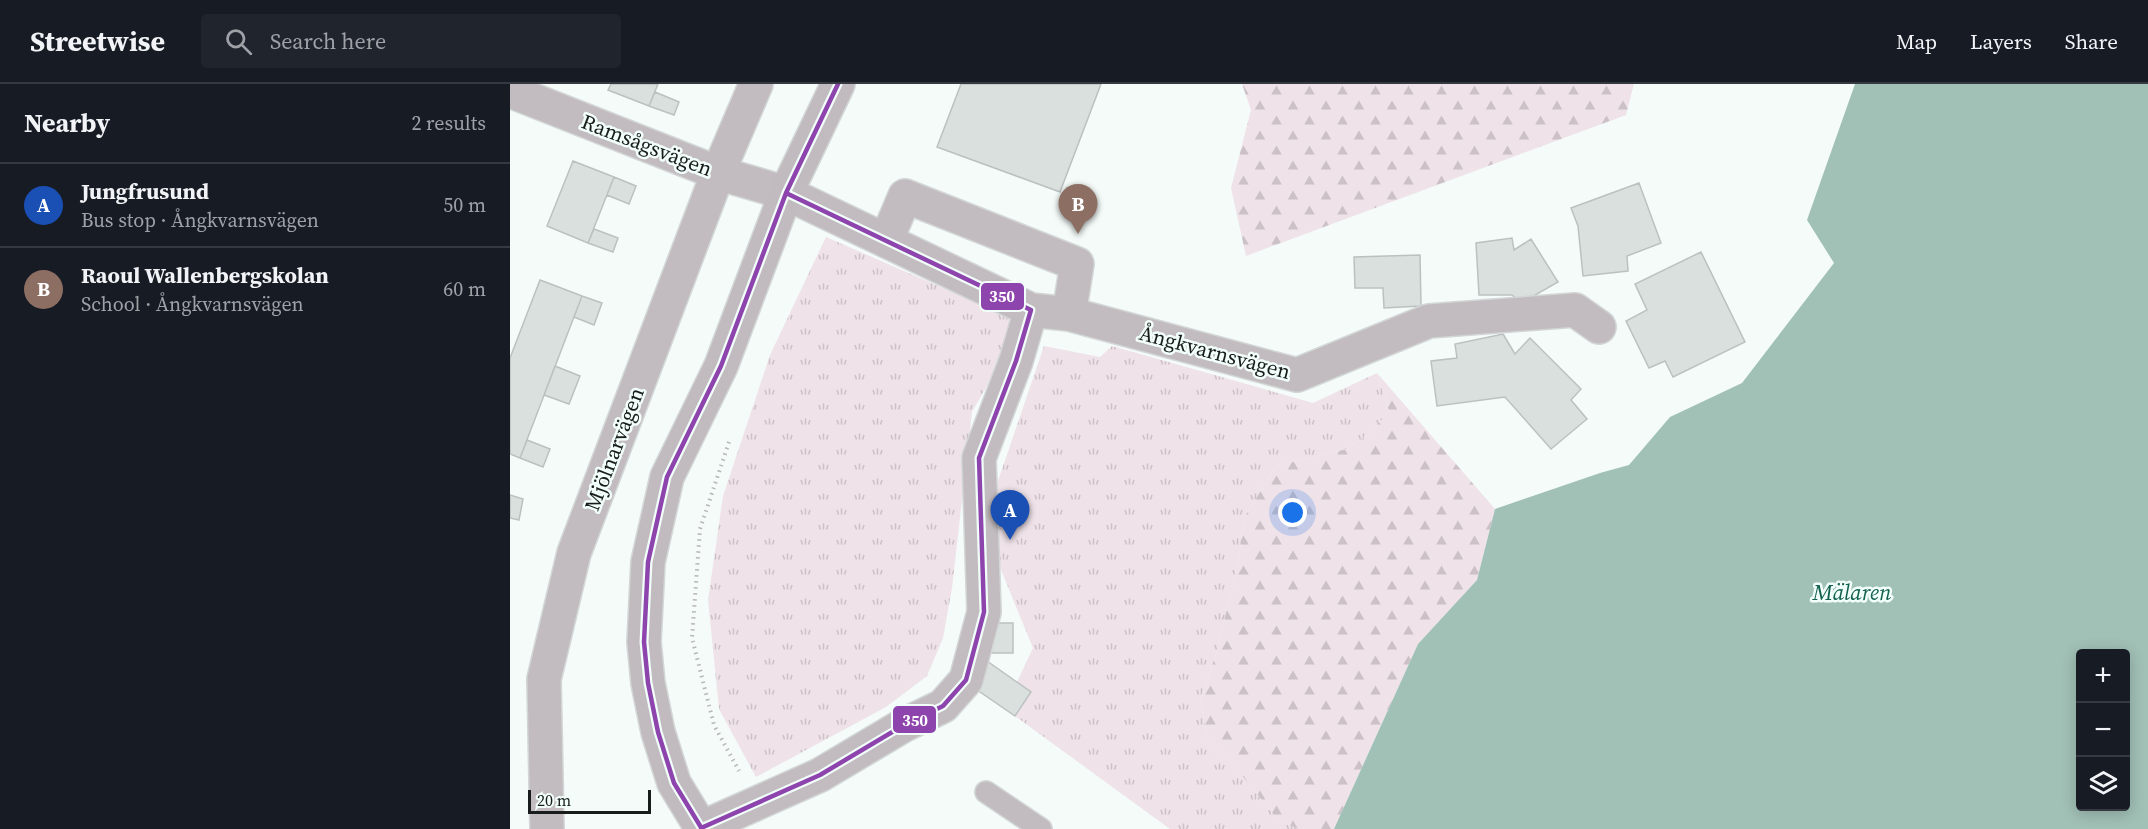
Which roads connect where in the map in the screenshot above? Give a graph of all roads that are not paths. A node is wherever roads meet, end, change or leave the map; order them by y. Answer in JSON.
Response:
{"nodes":[{"id":1,"x":756,"y":84,"type":"edge"},
{"id":2,"x":838,"y":84,"type":"edge"},
{"id":3,"x":510,"y":91,"type":"edge"},
{"id":4,"x":718,"y":173,"type":"junction"},
{"id":5,"x":786,"y":193,"type":"junction"},
{"id":6,"x":886,"y":242,"type":"junction"},
{"id":7,"x":1031,"y":310,"type":"junction"},
{"id":8,"x":1069,"y":314,"type":"junction"},
{"id":9,"x":1599,"y":327,"type":"dead end"},
{"id":10,"x":986,"y":792,"type":"dead end"},
{"id":11,"x":547,"y":829,"type":"edge"},
{"id":12,"x":701,"y":829,"type":"edge"},
{"id":13,"x":1041,"y":829,"type":"edge"}],
"edges":[{"from":1,"to":4,"type":"street","name":"Mjölnarvägen"},
{"from":2,"to":5,"type":"main road"},
{"from":3,"to":4,"type":"street","name":"Ramsågsvägen"},
{"from":4,"to":5,"type":"street","name":"Ramsågsvägen"},
{"from":4,"to":11,"type":"street","name":"Mjölnarvägen"},
{"from":5,"to":6,"type":"street","name":"Ångkvarnsvägen"},
{"from":5,"to":12,"type":"main road"},
{"from":6,"to":7,"type":"street","name":"Ångkvarnsvägen"},
{"from":6,"to":8,"type":"street"},
{"from":7,"to":8,"type":"street","name":"Ångkvarnsvägen"},
{"from":7,"to":12,"type":"street"},
{"from":8,"to":9,"type":"street","name":"Ångkvarnsvägen"},
{"from":10,"to":13,"type":"lane"}]}
